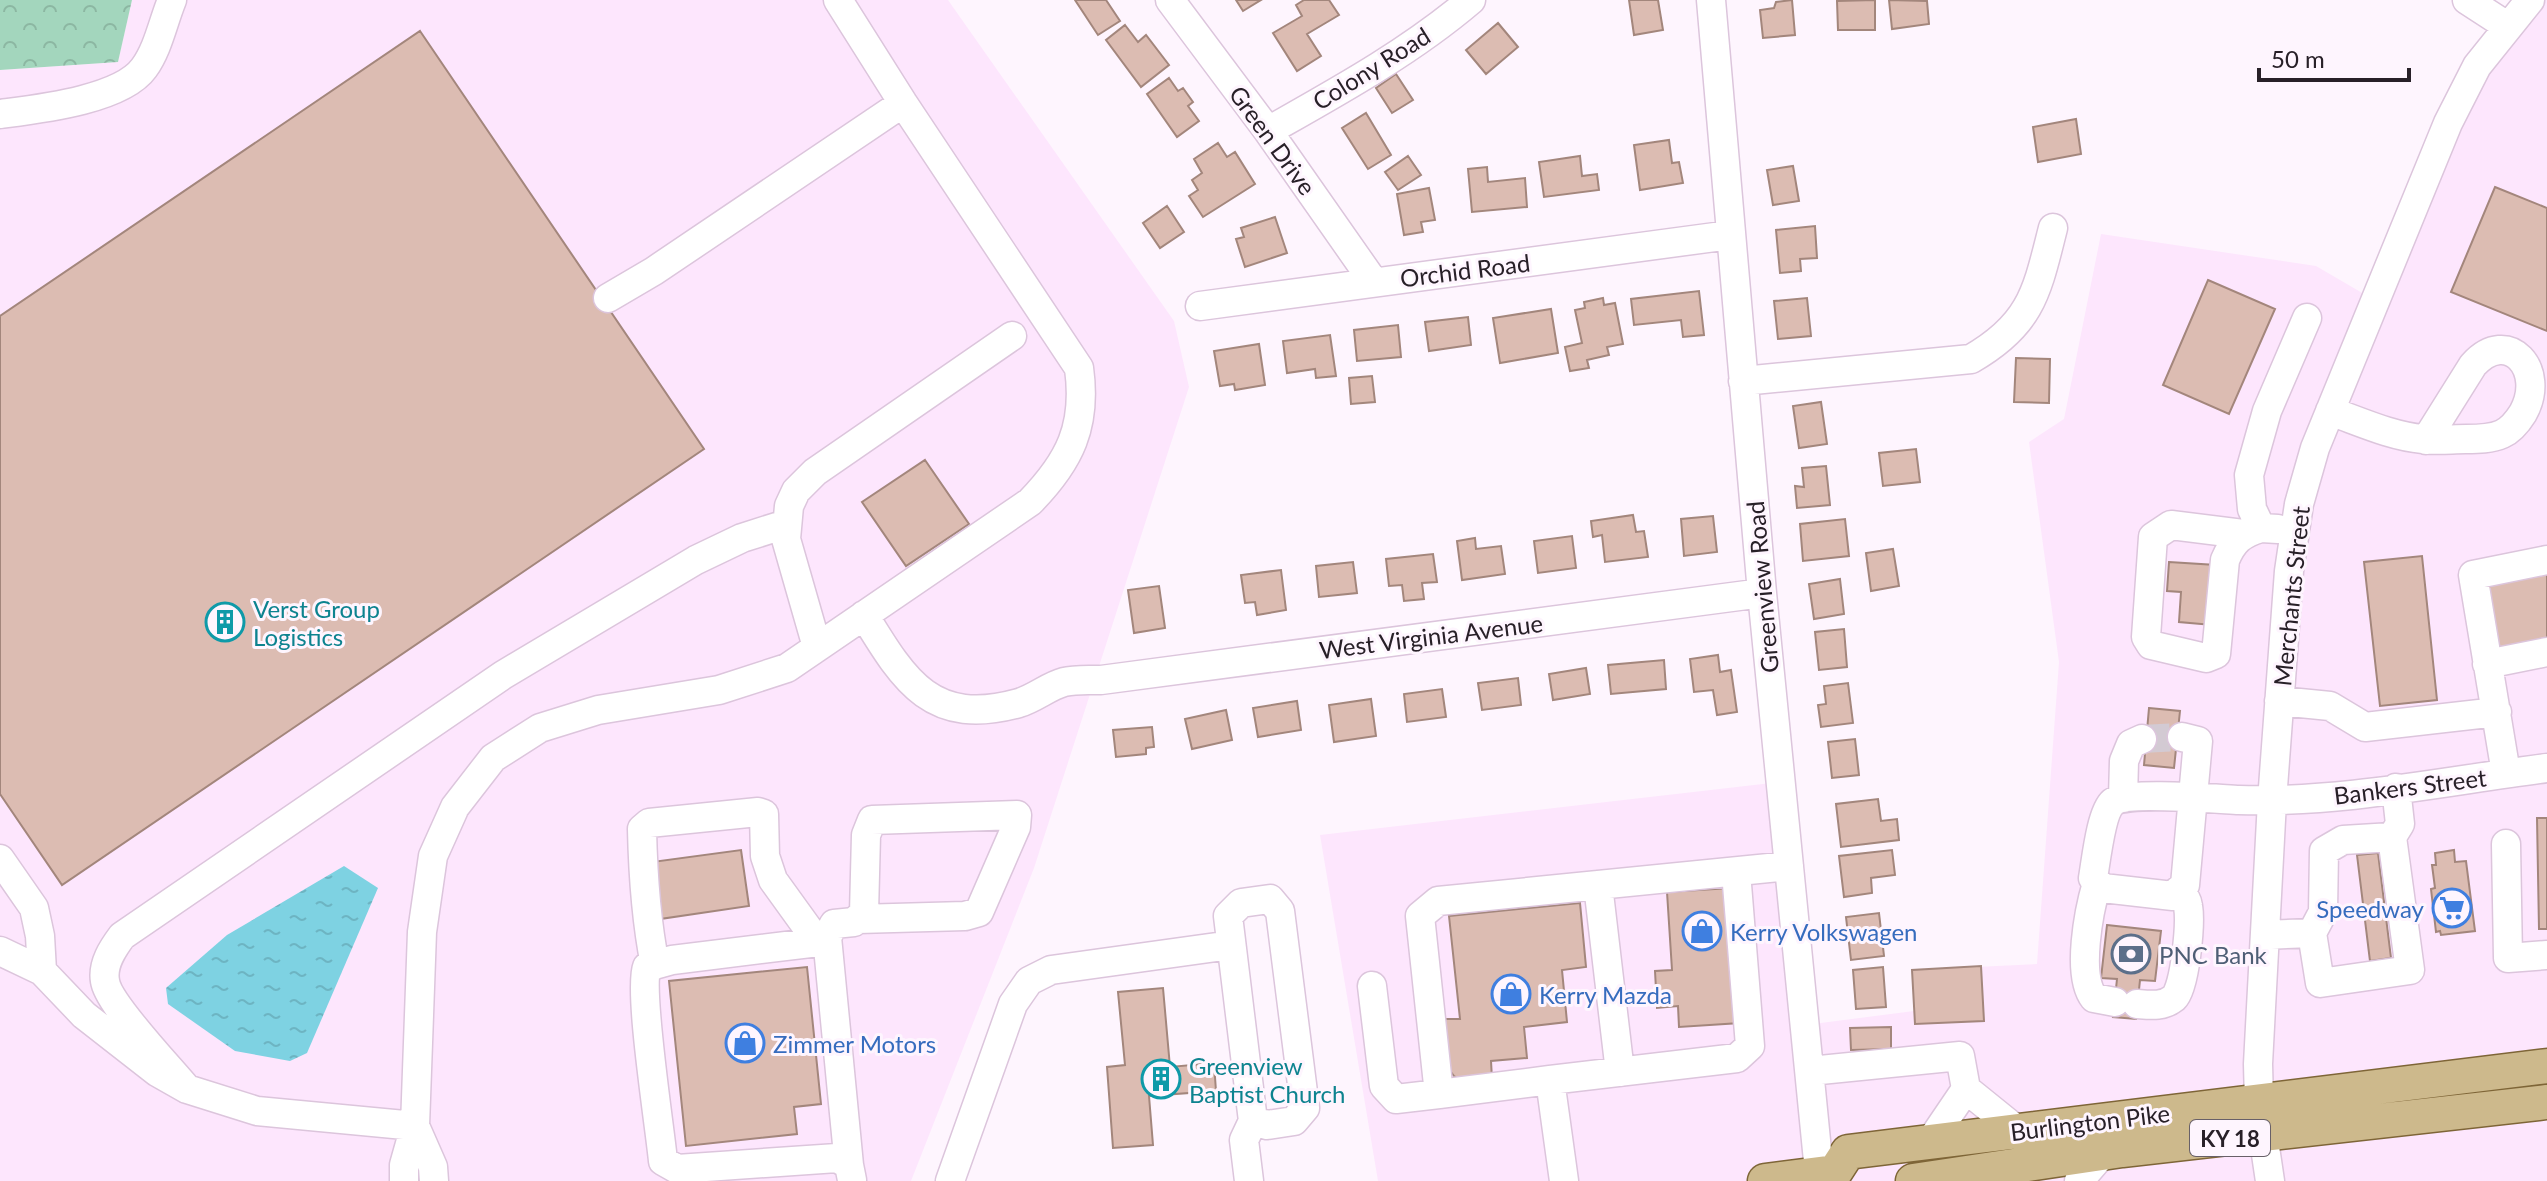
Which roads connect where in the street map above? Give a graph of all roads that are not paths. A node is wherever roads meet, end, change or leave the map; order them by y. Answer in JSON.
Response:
{"nodes":[{"id":1,"x":172,"y":0,"type":"edge"},
{"id":2,"x":838,"y":0,"type":"edge"},
{"id":3,"x":1170,"y":0,"type":"edge"},
{"id":4,"x":1471,"y":0,"type":"edge"},
{"id":5,"x":1711,"y":0,"type":"edge"},
{"id":6,"x":2467,"y":0,"type":"edge"},
{"id":7,"x":2530,"y":0,"type":"edge"},
{"id":8,"x":2507,"y":26,"type":"junction"},
{"id":9,"x":903,"y":103,"type":"junction"},
{"id":10,"x":0,"y":114,"type":"edge"},
{"id":11,"x":1268,"y":131,"type":"junction"},
{"id":12,"x":2053,"y":228,"type":"dead end"},
{"id":13,"x":1730,"y":235,"type":"junction"},
{"id":14,"x":1373,"y":281,"type":"junction"},
{"id":15,"x":608,"y":298,"type":"dead end"},
{"id":16,"x":1200,"y":306,"type":"dead end"},
{"id":17,"x":2307,"y":318,"type":"dead end"},
{"id":18,"x":1012,"y":336,"type":"dead end"},
{"id":19,"x":1743,"y":381,"type":"junction"},
{"id":20,"x":2330,"y":411,"type":"junction"},
{"id":21,"x":2426,"y":440,"type":"dead end"},
{"id":22,"x":786,"y":524,"type":"junction"},
{"id":23,"x":2295,"y":530,"type":"junction"},
{"id":24,"x":2252,"y":531,"type":"junction"},
{"id":25,"x":2547,"y":560,"type":"edge"},
{"id":26,"x":1762,"y":593,"type":"junction"},
{"id":27,"x":864,"y":615,"type":"junction"},
{"id":28,"x":817,"y":647,"type":"junction"},
{"id":29,"x":2547,"y":652,"type":"edge"},
{"id":30,"x":2487,"y":664,"type":"junction"},
{"id":31,"x":2279,"y":701,"type":"junction"},
{"id":32,"x":2497,"y":712,"type":"junction"},
{"id":33,"x":2182,"y":737,"type":"dead end"},
{"id":34,"x":2142,"y":739,"type":"dead end"},
{"id":35,"x":2547,"y":768,"type":"edge"},
{"id":36,"x":2506,"y":773,"type":"junction"},
{"id":37,"x":2396,"y":788,"type":"junction"},
{"id":38,"x":2123,"y":798,"type":"junction"},
{"id":39,"x":2193,"y":798,"type":"junction"},
{"id":40,"x":2272,"y":801,"type":"junction"},
{"id":41,"x":2392,"y":837,"type":"junction"},
{"id":42,"x":2506,"y":844,"type":"dead end"},
{"id":43,"x":0,"y":859,"type":"edge"},
{"id":44,"x":1789,"y":866,"type":"junction"},
{"id":45,"x":1736,"y":872,"type":"junction"},
{"id":46,"x":2097,"y":883,"type":"junction"},
{"id":47,"x":1598,"y":885,"type":"junction"},
{"id":48,"x":2179,"y":890,"type":"junction"},
{"id":49,"x":858,"y":919,"type":"junction"},
{"id":50,"x":2312,"y":933,"type":"junction"},
{"id":51,"x":2265,"y":935,"type":"junction"},
{"id":52,"x":822,"y":941,"type":"junction"},
{"id":53,"x":1231,"y":945,"type":"junction"},
{"id":54,"x":0,"y":951,"type":"edge"},
{"id":55,"x":2547,"y":955,"type":"edge"},
{"id":56,"x":655,"y":965,"type":"junction"},
{"id":57,"x":42,"y":971,"type":"junction"},
{"id":58,"x":1372,"y":986,"type":"dead end"},
{"id":59,"x":2547,"y":1066,"type":"edge"},
{"id":60,"x":1810,"y":1071,"type":"junction"},
{"id":61,"x":1620,"y":1072,"type":"junction"},
{"id":62,"x":1550,"y":1080,"type":"junction"},
{"id":63,"x":187,"y":1089,"type":"junction"},
{"id":64,"x":1966,"y":1089,"type":"junction"},
{"id":65,"x":1439,"y":1094,"type":"junction"},
{"id":66,"x":2547,"y":1102,"type":"edge"},
{"id":67,"x":2261,"y":1118,"type":"junction"},
{"id":68,"x":1253,"y":1121,"type":"junction"},
{"id":69,"x":415,"y":1126,"type":"junction"},
{"id":70,"x":2018,"y":1131,"type":"junction"},
{"id":71,"x":1930,"y":1142,"type":"junction"},
{"id":72,"x":2104,"y":1152,"type":"junction"},
{"id":73,"x":2051,"y":1171,"type":"edge"},
{"id":74,"x":851,"y":1173,"type":"edge"},
{"id":75,"x":1829,"y":1177,"type":"edge"},
{"id":76,"x":1947,"y":1178,"type":"edge"},
{"id":77,"x":404,"y":1181,"type":"edge"},
{"id":78,"x":434,"y":1181,"type":"edge"},
{"id":79,"x":950,"y":1181,"type":"edge"},
{"id":80,"x":1249,"y":1181,"type":"edge"},
{"id":81,"x":1564,"y":1181,"type":"edge"},
{"id":82,"x":1765,"y":1181,"type":"edge"},
{"id":83,"x":1913,"y":1181,"type":"edge"},
{"id":84,"x":2079,"y":1181,"type":"edge"},
{"id":85,"x":2270,"y":1181,"type":"edge"}],
"edges":[{"from":1,"to":10,"type":"street"},
{"from":2,"to":9,"type":"street"},
{"from":3,"to":11,"type":"street","name":"Green Drive"},
{"from":4,"to":11,"type":"street","name":"Colony Road"},
{"from":5,"to":13,"type":"street","name":"Greenview Road"},
{"from":6,"to":8,"type":"street"},
{"from":7,"to":8,"type":"street","name":"Merchants Street"},
{"from":8,"to":20,"type":"street","name":"Merchants Street"},
{"from":9,"to":15,"type":"street"},
{"from":9,"to":27,"type":"street"},
{"from":11,"to":14,"type":"street","name":"Green Drive"},
{"from":12,"to":19,"type":"street"},
{"from":13,"to":14,"type":"street","name":"Orchid Road"},
{"from":13,"to":19,"type":"street","name":"Greenview Road"},
{"from":14,"to":16,"type":"street","name":"Orchid Road"},
{"from":17,"to":24,"type":"street"},
{"from":18,"to":22,"type":"street"},
{"from":19,"to":26,"type":"street","name":"Greenview Road"},
{"from":20,"to":21,"type":"street"},
{"from":20,"to":23,"type":"street","name":"Merchants Street"},
{"from":22,"to":28,"type":"street"},
{"from":22,"to":63,"type":"street"},
{"from":23,"to":24,"type":"street"},
{"from":23,"to":31,"type":"street","name":"Merchants Street"},
{"from":24,"to":24,"type":"street"},
{"from":25,"to":30,"type":"street"},
{"from":26,"to":27,"type":"street","name":"West Virginia Avenue"},
{"from":26,"to":44,"type":"street","name":"Greenview Road"},
{"from":27,"to":28,"type":"street"},
{"from":28,"to":69,"type":"street"},
{"from":29,"to":30,"type":"street"},
{"from":30,"to":32,"type":"street"},
{"from":31,"to":32,"type":"street"},
{"from":31,"to":40,"type":"street","name":"Merchants Street"},
{"from":32,"to":36,"type":"street"},
{"from":33,"to":39,"type":"street"},
{"from":34,"to":38,"type":"street"},
{"from":35,"to":36,"type":"street","name":"Bankers Street"},
{"from":36,"to":37,"type":"street","name":"Bankers Street"},
{"from":37,"to":40,"type":"street","name":"Bankers Street"},
{"from":37,"to":41,"type":"street"},
{"from":38,"to":39,"type":"street","name":"Bankers Street"},
{"from":38,"to":46,"type":"street"},
{"from":39,"to":40,"type":"street","name":"Bankers Street"},
{"from":39,"to":48,"type":"street"},
{"from":40,"to":51,"type":"street","name":"Merchants Street"},
{"from":41,"to":50,"type":"street"},
{"from":41,"to":50,"type":"street"},
{"from":42,"to":55,"type":"street"},
{"from":43,"to":57,"type":"street"},
{"from":44,"to":45,"type":"street"},
{"from":44,"to":60,"type":"street","name":"Greenview Road"},
{"from":45,"to":47,"type":"street"},
{"from":45,"to":61,"type":"street"},
{"from":46,"to":48,"type":"street"},
{"from":46,"to":48,"type":"street"},
{"from":47,"to":61,"type":"street"},
{"from":47,"to":65,"type":"street"},
{"from":49,"to":49,"type":"street"},
{"from":49,"to":52,"type":"street"},
{"from":50,"to":51,"type":"street"},
{"from":51,"to":67,"type":"street","name":"Merchants Street"},
{"from":52,"to":56,"type":"street"},
{"from":52,"to":56,"type":"street"},
{"from":52,"to":74,"type":"street"},
{"from":53,"to":68,"type":"street"},
{"from":53,"to":68,"type":"street"},
{"from":53,"to":79,"type":"street"},
{"from":54,"to":57,"type":"street"},
{"from":56,"to":74,"type":"street"},
{"from":57,"to":63,"type":"street"},
{"from":58,"to":65,"type":"street"},
{"from":59,"to":67,"type":"main road","name":"Burlington Pike","number":"KY 18"},
{"from":60,"to":64,"type":"street"},
{"from":60,"to":75,"type":"street","name":"Greenview Road"},
{"from":61,"to":62,"type":"street"},
{"from":62,"to":65,"type":"street"},
{"from":62,"to":81,"type":"street"},
{"from":63,"to":69,"type":"street"},
{"from":64,"to":70,"type":"street"},
{"from":64,"to":71,"type":"street"},
{"from":66,"to":67,"type":"main road","name":"Burlington Pike","number":"KY 18"},
{"from":67,"to":70,"type":"main road","name":"Burlington Pike","number":"KY 18"},
{"from":67,"to":72,"type":"main road","name":"Burlington Pike","number":"KY 18"},
{"from":67,"to":85,"type":"street","name":"Merchants Street"},
{"from":68,"to":80,"type":"street"},
{"from":69,"to":77,"type":"street"},
{"from":69,"to":78,"type":"street"},
{"from":70,"to":71,"type":"main road","name":"Burlington Pike","number":"KY 18"},
{"from":71,"to":75,"type":"main road","name":"Burlington Pike","number":"KY 18"},
{"from":72,"to":73,"type":"main road","name":"Burlington Pike","number":"KY 18"},
{"from":72,"to":84,"type":"street"},
{"from":73,"to":76,"type":"main road","name":"Burlington Pike","number":"KY 18"},
{"from":75,"to":82,"type":"main road","name":"Burlington Pike","number":"KY 18"},
{"from":76,"to":83,"type":"main road","name":"Burlington Pike","number":"KY 18"}]}
